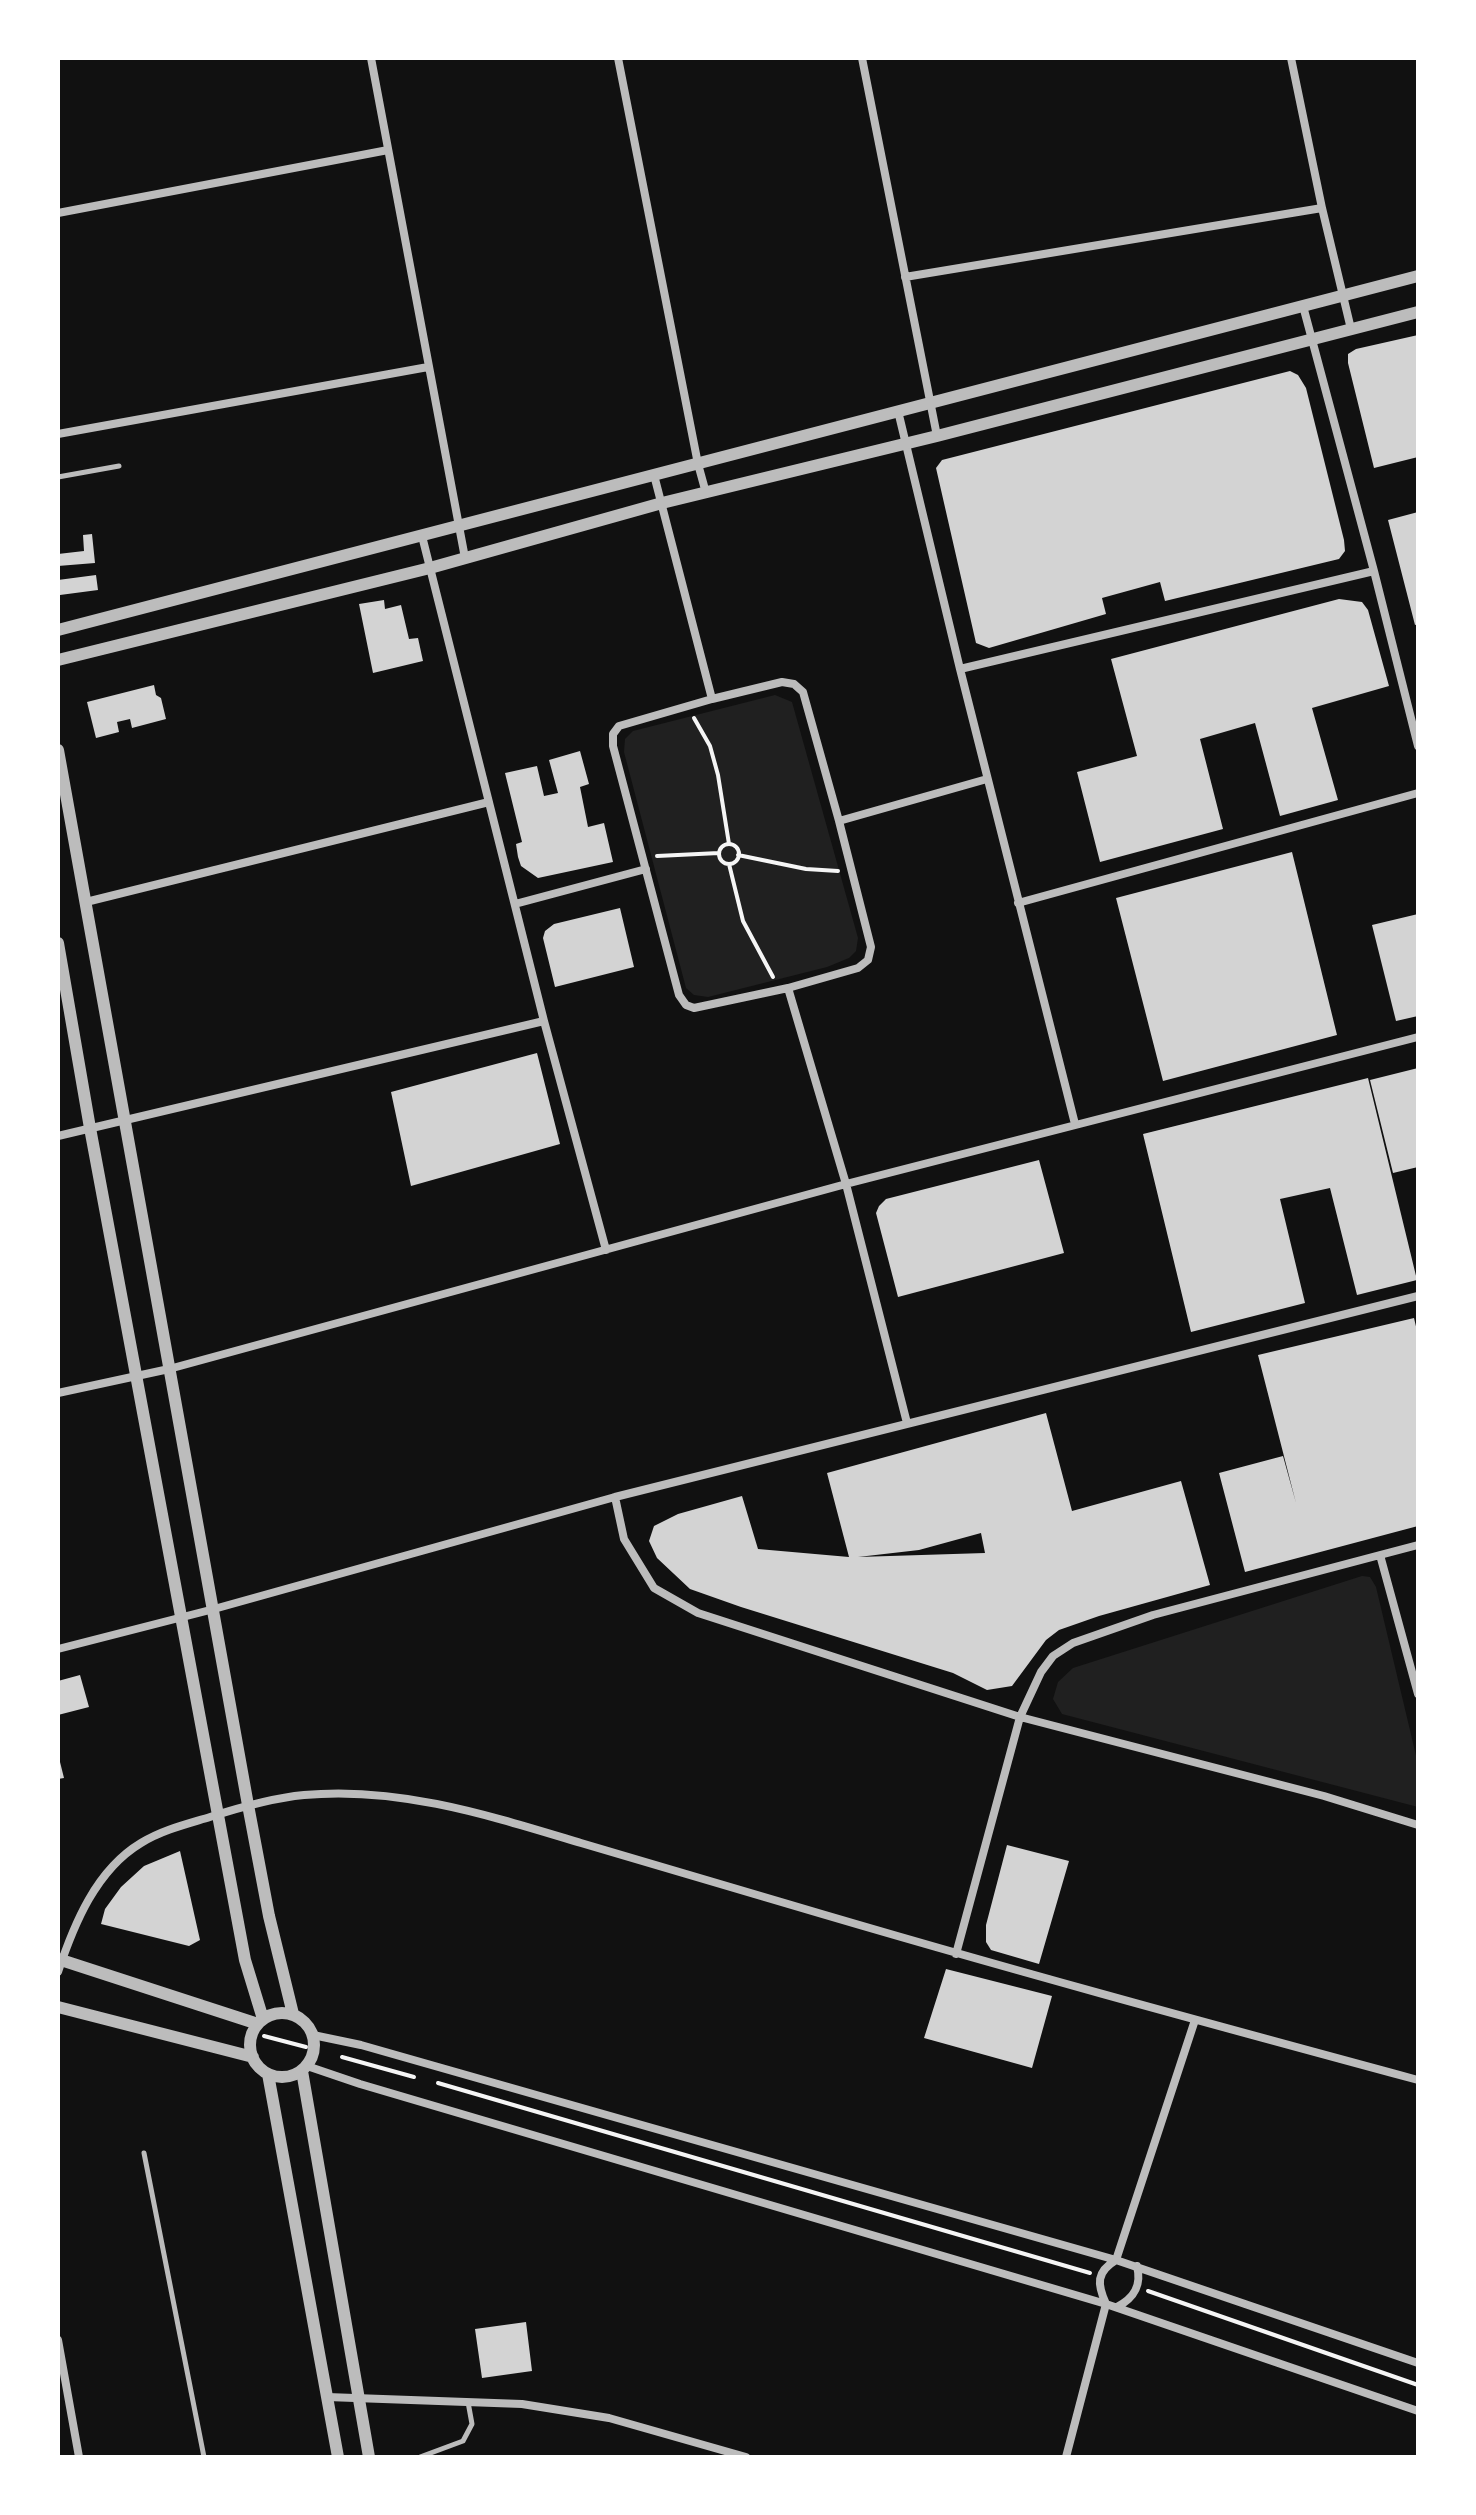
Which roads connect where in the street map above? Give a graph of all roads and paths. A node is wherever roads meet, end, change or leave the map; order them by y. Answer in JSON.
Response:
{"nodes":[{"id":1,"x":371,"y":58,"type":"edge"},
{"id":2,"x":618,"y":58,"type":"edge"},
{"id":3,"x":862,"y":58,"type":"edge"},
{"id":4,"x":1291,"y":58,"type":"edge"},
{"id":5,"x":388,"y":150,"type":"junction"},
{"id":6,"x":1322,"y":208,"type":"junction"},
{"id":7,"x":58,"y":213,"type":"edge"},
{"id":8,"x":1418,"y":276,"type":"edge"},
{"id":9,"x":905,"y":277,"type":"junction"},
{"id":10,"x":1342,"y":296,"type":"junction"},
{"id":11,"x":1303,"y":306,"type":"junction"},
{"id":12,"x":1418,"y":312,"type":"edge"},
{"id":13,"x":1351,"y":329,"type":"junction"},
{"id":14,"x":1311,"y":339,"type":"junction"},
{"id":15,"x":428,"y":367,"type":"junction"},
{"id":16,"x":930,"y":403,"type":"junction"},
{"id":17,"x":898,"y":411,"type":"junction"},
{"id":18,"x":58,"y":434,"type":"edge"},
{"id":19,"x":937,"y":436,"type":"junction"},
{"id":20,"x":906,"y":444,"type":"junction"},
{"id":21,"x":698,"y":464,"type":"junction"},
{"id":22,"x":119,"y":466,"type":"dead end"},
{"id":23,"x":654,"y":475,"type":"junction"},
{"id":24,"x":58,"y":477,"type":"edge"},
{"id":25,"x":706,"y":493,"type":"junction"},
{"id":26,"x":662,"y":503,"type":"junction"},
{"id":27,"x":458,"y":527,"type":"junction"},
{"id":28,"x":422,"y":536,"type":"junction"},
{"id":29,"x":465,"y":558,"type":"junction"},
{"id":30,"x":430,"y":568,"type":"junction"},
{"id":31,"x":1374,"y":571,"type":"junction"},
{"id":32,"x":58,"y":630,"type":"edge"},
{"id":33,"x":58,"y":660,"type":"edge"},
{"id":34,"x":960,"y":669,"type":"junction"},
{"id":35,"x":712,"y":699,"type":"junction"},
{"id":36,"x":687,"y":706,"type":"junction"},
{"id":37,"x":1418,"y":746,"type":"edge"},
{"id":38,"x":58,"y":750,"type":"edge"},
{"id":39,"x":987,"y":779,"type":"junction"},
{"id":40,"x":1418,"y":793,"type":"edge"},
{"id":41,"x":489,"y":802,"type":"junction"},
{"id":42,"x":839,"y":821,"type":"junction"},
{"id":43,"x":729,"y":844,"type":"junction"},
{"id":44,"x":719,"y":853,"type":"junction"},
{"id":45,"x":738,"y":855,"type":"junction"},
{"id":46,"x":643,"y":858,"type":"junction"},
{"id":47,"x":729,"y":864,"type":"junction"},
{"id":48,"x":646,"y":869,"type":"junction"},
{"id":49,"x":852,"y":871,"type":"junction"},
{"id":50,"x":86,"y":902,"type":"junction"},
{"id":51,"x":1018,"y":903,"type":"junction"},
{"id":52,"x":515,"y":904,"type":"junction"},
{"id":53,"x":58,"y":943,"type":"edge"},
{"id":54,"x":784,"y":989,"type":"junction"},
{"id":55,"x":544,"y":1021,"type":"junction"},
{"id":56,"x":1418,"y":1037,"type":"edge"},
{"id":57,"x":124,"y":1120,"type":"junction"},
{"id":58,"x":1075,"y":1124,"type":"junction"},
{"id":59,"x":90,"y":1128,"type":"junction"},
{"id":60,"x":58,"y":1136,"type":"edge"},
{"id":61,"x":846,"y":1184,"type":"junction"},
{"id":62,"x":606,"y":1250,"type":"junction"},
{"id":63,"x":1418,"y":1296,"type":"edge"},
{"id":64,"x":169,"y":1369,"type":"junction"},
{"id":65,"x":137,"y":1377,"type":"junction"},
{"id":66,"x":58,"y":1393,"type":"edge"},
{"id":67,"x":907,"y":1423,"type":"junction"},
{"id":68,"x":615,"y":1497,"type":"junction"},
{"id":69,"x":1418,"y":1545,"type":"edge"},
{"id":70,"x":1380,"y":1555,"type":"junction"},
{"id":71,"x":214,"y":1609,"type":"junction"},
{"id":72,"x":181,"y":1616,"type":"junction"},
{"id":73,"x":58,"y":1649,"type":"edge"},
{"id":74,"x":1418,"y":1694,"type":"edge"},
{"id":75,"x":1020,"y":1717,"type":"junction"},
{"id":76,"x":248,"y":1805,"type":"junction"},
{"id":77,"x":219,"y":1814,"type":"junction"},
{"id":78,"x":1418,"y":1825,"type":"edge"},
{"id":79,"x":956,"y":1954,"type":"junction"},
{"id":80,"x":59,"y":1964,"type":"edge"},
{"id":81,"x":58,"y":2007,"type":"edge"},
{"id":82,"x":293,"y":2014,"type":"junction"},
{"id":83,"x":1195,"y":2020,"type":"junction"},
{"id":84,"x":258,"y":2025,"type":"junction"},
{"id":85,"x":313,"y":2035,"type":"junction"},
{"id":86,"x":314,"y":2049,"type":"junction"},
{"id":87,"x":253,"y":2057,"type":"junction"},
{"id":88,"x":304,"y":2068,"type":"junction"},
{"id":89,"x":268,"y":2074,"type":"junction"},
{"id":90,"x":420,"y":2078,"type":"dead end"},
{"id":91,"x":1418,"y":2080,"type":"edge"},
{"id":92,"x":435,"y":2083,"type":"dead end"},
{"id":93,"x":144,"y":2153,"type":"dead end"},
{"id":94,"x":1116,"y":2260,"type":"junction"},
{"id":95,"x":1137,"y":2266,"type":"junction"},
{"id":96,"x":1100,"y":2275,"type":"junction"},
{"id":97,"x":1138,"y":2288,"type":"junction"},
{"id":98,"x":1106,"y":2304,"type":"junction"},
{"id":99,"x":1117,"y":2307,"type":"junction"},
{"id":100,"x":58,"y":2340,"type":"edge"},
{"id":101,"x":1418,"y":2363,"type":"edge"},
{"id":102,"x":1418,"y":2385,"type":"edge"},
{"id":103,"x":327,"y":2397,"type":"junction"},
{"id":104,"x":360,"y":2397,"type":"junction"},
{"id":105,"x":467,"y":2400,"type":"junction"},
{"id":106,"x":1418,"y":2411,"type":"edge"},
{"id":107,"x":79,"y":2457,"type":"edge"},
{"id":108,"x":204,"y":2457,"type":"edge"},
{"id":109,"x":338,"y":2457,"type":"edge"},
{"id":110,"x":369,"y":2457,"type":"edge"},
{"id":111,"x":420,"y":2457,"type":"edge"},
{"id":112,"x":746,"y":2457,"type":"edge"},
{"id":113,"x":1066,"y":2457,"type":"edge"}],
"edges":[{"from":1,"to":5,"type":"street"},
{"from":2,"to":21,"type":"street"},
{"from":3,"to":9,"type":"street"},
{"from":4,"to":6,"type":"street"},
{"from":5,"to":7,"type":"street"},
{"from":5,"to":15,"type":"street"},
{"from":6,"to":9,"type":"street"},
{"from":6,"to":10,"type":"street"},
{"from":8,"to":10,"type":"street"},
{"from":9,"to":16,"type":"street"},
{"from":10,"to":11,"type":"street"},
{"from":10,"to":13,"type":"street"},
{"from":11,"to":14,"type":"street"},
{"from":11,"to":16,"type":"street"},
{"from":12,"to":13,"type":"street"},
{"from":13,"to":14,"type":"street"},
{"from":14,"to":19,"type":"street"},
{"from":14,"to":31,"type":"street"},
{"from":15,"to":18,"type":"street"},
{"from":15,"to":27,"type":"street"},
{"from":16,"to":17,"type":"street"},
{"from":16,"to":19,"type":"street"},
{"from":17,"to":20,"type":"street"},
{"from":17,"to":21,"type":"street"},
{"from":19,"to":20,"type":"street"},
{"from":20,"to":25,"type":"street"},
{"from":20,"to":34,"type":"street"},
{"from":21,"to":23,"type":"street"},
{"from":21,"to":25,"type":"street"},
{"from":22,"to":24,"type":"lane"},
{"from":23,"to":26,"type":"street"},
{"from":23,"to":27,"type":"street"},
{"from":25,"to":26,"type":"street"},
{"from":26,"to":29,"type":"street"},
{"from":26,"to":35,"type":"street"},
{"from":27,"to":28,"type":"street"},
{"from":27,"to":29,"type":"street"},
{"from":28,"to":30,"type":"street"},
{"from":28,"to":32,"type":"street"},
{"from":29,"to":30,"type":"street"},
{"from":30,"to":33,"type":"street"},
{"from":30,"to":41,"type":"street"},
{"from":31,"to":34,"type":"street"},
{"from":31,"to":37,"type":"street"},
{"from":34,"to":39,"type":"street"},
{"from":35,"to":36,"type":"street"},
{"from":35,"to":42,"type":"street"},
{"from":36,"to":43,"type":"path"},
{"from":36,"to":46,"type":"street"},
{"from":38,"to":50,"type":"street"},
{"from":39,"to":42,"type":"street"},
{"from":39,"to":51,"type":"street"},
{"from":40,"to":51,"type":"street"},
{"from":41,"to":50,"type":"street"},
{"from":41,"to":52,"type":"street"},
{"from":42,"to":49,"type":"street"},
{"from":43,"to":44,"type":"path"},
{"from":43,"to":45,"type":"path"},
{"from":44,"to":46,"type":"path"},
{"from":44,"to":47,"type":"path"},
{"from":45,"to":47,"type":"path"},
{"from":45,"to":49,"type":"path"},
{"from":46,"to":48,"type":"street"},
{"from":47,"to":54,"type":"path"},
{"from":48,"to":52,"type":"street"},
{"from":48,"to":54,"type":"street"},
{"from":49,"to":54,"type":"street"},
{"from":50,"to":57,"type":"street"},
{"from":51,"to":58,"type":"street"},
{"from":52,"to":55,"type":"street"},
{"from":53,"to":59,"type":"street"},
{"from":54,"to":61,"type":"street"},
{"from":55,"to":57,"type":"street"},
{"from":55,"to":62,"type":"street"},
{"from":56,"to":58,"type":"street"},
{"from":57,"to":59,"type":"street"},
{"from":57,"to":64,"type":"street"},
{"from":58,"to":61,"type":"street"},
{"from":59,"to":60,"type":"street"},
{"from":59,"to":65,"type":"street"},
{"from":61,"to":62,"type":"street"},
{"from":61,"to":67,"type":"street"},
{"from":62,"to":64,"type":"street"},
{"from":63,"to":67,"type":"street"},
{"from":64,"to":65,"type":"street"},
{"from":64,"to":71,"type":"street"},
{"from":65,"to":66,"type":"street"},
{"from":65,"to":72,"type":"street"},
{"from":67,"to":68,"type":"street"},
{"from":68,"to":71,"type":"street"},
{"from":68,"to":75,"type":"street"},
{"from":69,"to":70,"type":"street"},
{"from":70,"to":74,"type":"street"},
{"from":70,"to":75,"type":"street"},
{"from":71,"to":72,"type":"street"},
{"from":71,"to":76,"type":"street"},
{"from":72,"to":73,"type":"street"},
{"from":72,"to":77,"type":"street"},
{"from":75,"to":78,"type":"street"},
{"from":75,"to":79,"type":"street"},
{"from":76,"to":77,"type":"street"},
{"from":76,"to":79,"type":"street"},
{"from":76,"to":82,"type":"street"},
{"from":77,"to":80,"type":"street"},
{"from":77,"to":84,"type":"street"},
{"from":79,"to":83,"type":"street"},
{"from":80,"to":84,"type":"street"},
{"from":81,"to":87,"type":"street"},
{"from":82,"to":84,"type":"street"},
{"from":82,"to":85,"type":"street"},
{"from":83,"to":91,"type":"street"},
{"from":83,"to":94,"type":"street"},
{"from":84,"to":86,"type":"path"},
{"from":84,"to":87,"type":"street"},
{"from":85,"to":86,"type":"street"},
{"from":85,"to":94,"type":"street"},
{"from":86,"to":88,"type":"street"},
{"from":86,"to":90,"type":"path"},
{"from":87,"to":89,"type":"street"},
{"from":88,"to":89,"type":"street"},
{"from":88,"to":98,"type":"street"},
{"from":88,"to":104,"type":"street"},
{"from":89,"to":103,"type":"street"},
{"from":92,"to":96,"type":"path"},
{"from":93,"to":108,"type":"lane"},
{"from":94,"to":95,"type":"street"},
{"from":94,"to":96,"type":"street"},
{"from":95,"to":97,"type":"street"},
{"from":95,"to":101,"type":"street"},
{"from":96,"to":98,"type":"street"},
{"from":97,"to":99,"type":"street"},
{"from":97,"to":102,"type":"path"},
{"from":98,"to":99,"type":"street"},
{"from":98,"to":113,"type":"street"},
{"from":99,"to":106,"type":"street"},
{"from":100,"to":107,"type":"street"},
{"from":103,"to":104,"type":"street"},
{"from":103,"to":109,"type":"street"},
{"from":104,"to":105,"type":"street"},
{"from":104,"to":110,"type":"street"},
{"from":105,"to":111,"type":"lane"},
{"from":105,"to":112,"type":"street"}]}
